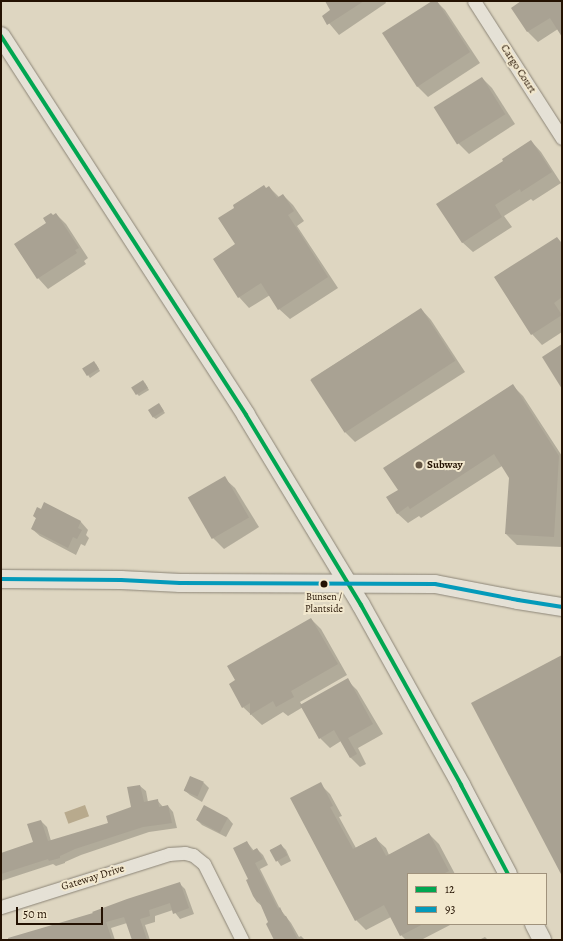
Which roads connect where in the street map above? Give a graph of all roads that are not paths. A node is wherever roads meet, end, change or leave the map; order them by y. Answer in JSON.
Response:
{"nodes":[{"id":1,"x":474,"y":1,"type":"edge"},
{"id":2,"x":1,"y":36,"type":"edge"},
{"id":3,"x":562,"y":138,"type":"edge"},
{"id":4,"x":1,"y":579,"type":"edge"},
{"id":5,"x":348,"y":584,"type":"junction"},
{"id":6,"x":562,"y":607,"type":"edge"},
{"id":7,"x":507,"y":873,"type":"edge"},
{"id":8,"x":1,"y":907,"type":"edge"},
{"id":9,"x":534,"y":925,"type":"edge"},
{"id":10,"x":242,"y":940,"type":"edge"},
{"id":11,"x":542,"y":940,"type":"edge"}],
"edges":[{"from":1,"to":3,"type":"street","name":"Cargo Court"},
{"from":2,"to":5,"type":"street"},
{"from":4,"to":5,"type":"street"},
{"from":5,"to":6,"type":"street"},
{"from":5,"to":7,"type":"street"},
{"from":8,"to":10,"type":"street","name":"Gateway Drive"},
{"from":9,"to":11,"type":"street"}]}
